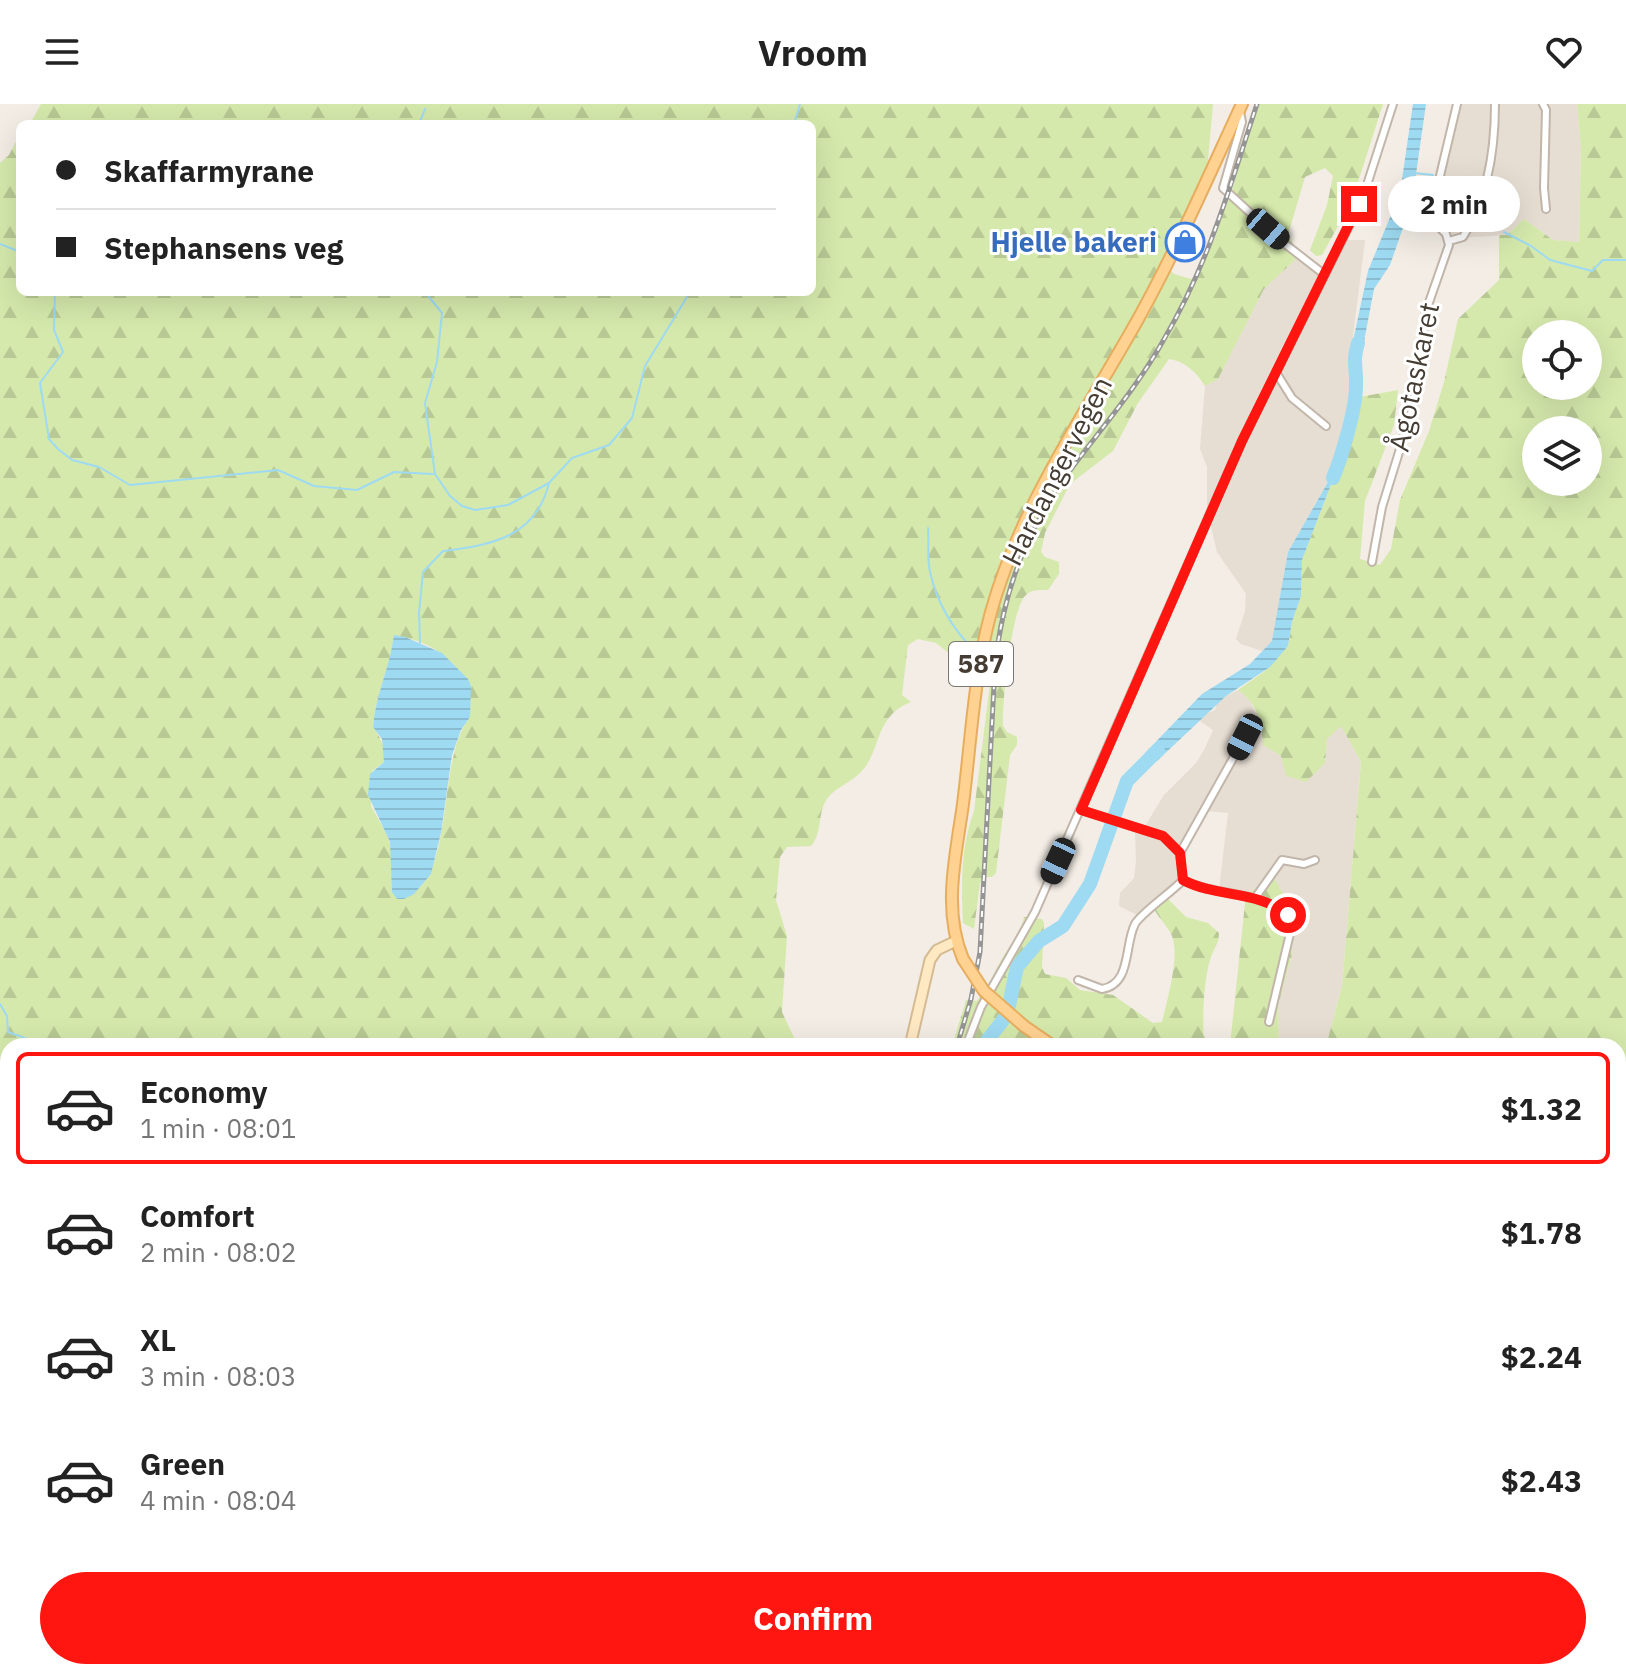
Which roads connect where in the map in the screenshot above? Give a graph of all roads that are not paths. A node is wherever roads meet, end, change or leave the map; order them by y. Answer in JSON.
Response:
{"nodes":[{"id":1,"x":1393,"y":104,"type":"edge"},
{"id":2,"x":1457,"y":104,"type":"edge"},
{"id":3,"x":1495,"y":104,"type":"edge"},
{"id":4,"x":1543,"y":104,"type":"edge"},
{"id":5,"x":1241,"y":108,"type":"edge"},
{"id":6,"x":1546,"y":209,"type":"dead end"},
{"id":7,"x":1449,"y":241,"type":"junction"},
{"id":8,"x":1325,"y":275,"type":"junction"},
{"id":9,"x":1277,"y":374,"type":"junction"},
{"id":10,"x":1326,"y":426,"type":"dead end"},
{"id":11,"x":1372,"y":562,"type":"dead end"},
{"id":12,"x":1245,"y":737,"type":"dead end"},
{"id":13,"x":1081,"y":810,"type":"junction"},
{"id":14,"x":1180,"y":853,"type":"junction"},
{"id":15,"x":1315,"y":860,"type":"dead end"},
{"id":16,"x":1183,"y":880,"type":"junction"},
{"id":17,"x":1255,"y":898,"type":"junction"},
{"id":18,"x":956,"y":941,"type":"junction"},
{"id":19,"x":1078,"y":980,"type":"dead end"},
{"id":20,"x":1269,"y":1022,"type":"dead end"},
{"id":21,"x":912,"y":1038,"type":"edge"},
{"id":22,"x":969,"y":1038,"type":"edge"},
{"id":23,"x":1041,"y":1038,"type":"edge"}],
"edges":[{"from":1,"to":8,"type":"street"},
{"from":2,"to":7,"type":"street"},
{"from":3,"to":7,"type":"street","name":"Ågotaskaret"},
{"from":4,"to":6,"type":"street"},
{"from":5,"to":8,"type":"street"},
{"from":5,"to":18,"type":"main road","name":"Hardangervegen","number":"587"},
{"from":7,"to":11,"type":"street","name":"Ågotaskaret"},
{"from":8,"to":9,"type":"street"},
{"from":9,"to":10,"type":"street"},
{"from":9,"to":13,"type":"street"},
{"from":12,"to":14,"type":"street"},
{"from":13,"to":14,"type":"street"},
{"from":13,"to":22,"type":"street"},
{"from":14,"to":16,"type":"street"},
{"from":15,"to":17,"type":"street"},
{"from":16,"to":17,"type":"street"},
{"from":16,"to":19,"type":"street"},
{"from":17,"to":20,"type":"street"},
{"from":18,"to":21,"type":"main road"},
{"from":18,"to":23,"type":"main road","name":"Hardangervegen","number":"587","bridge":true}]}
